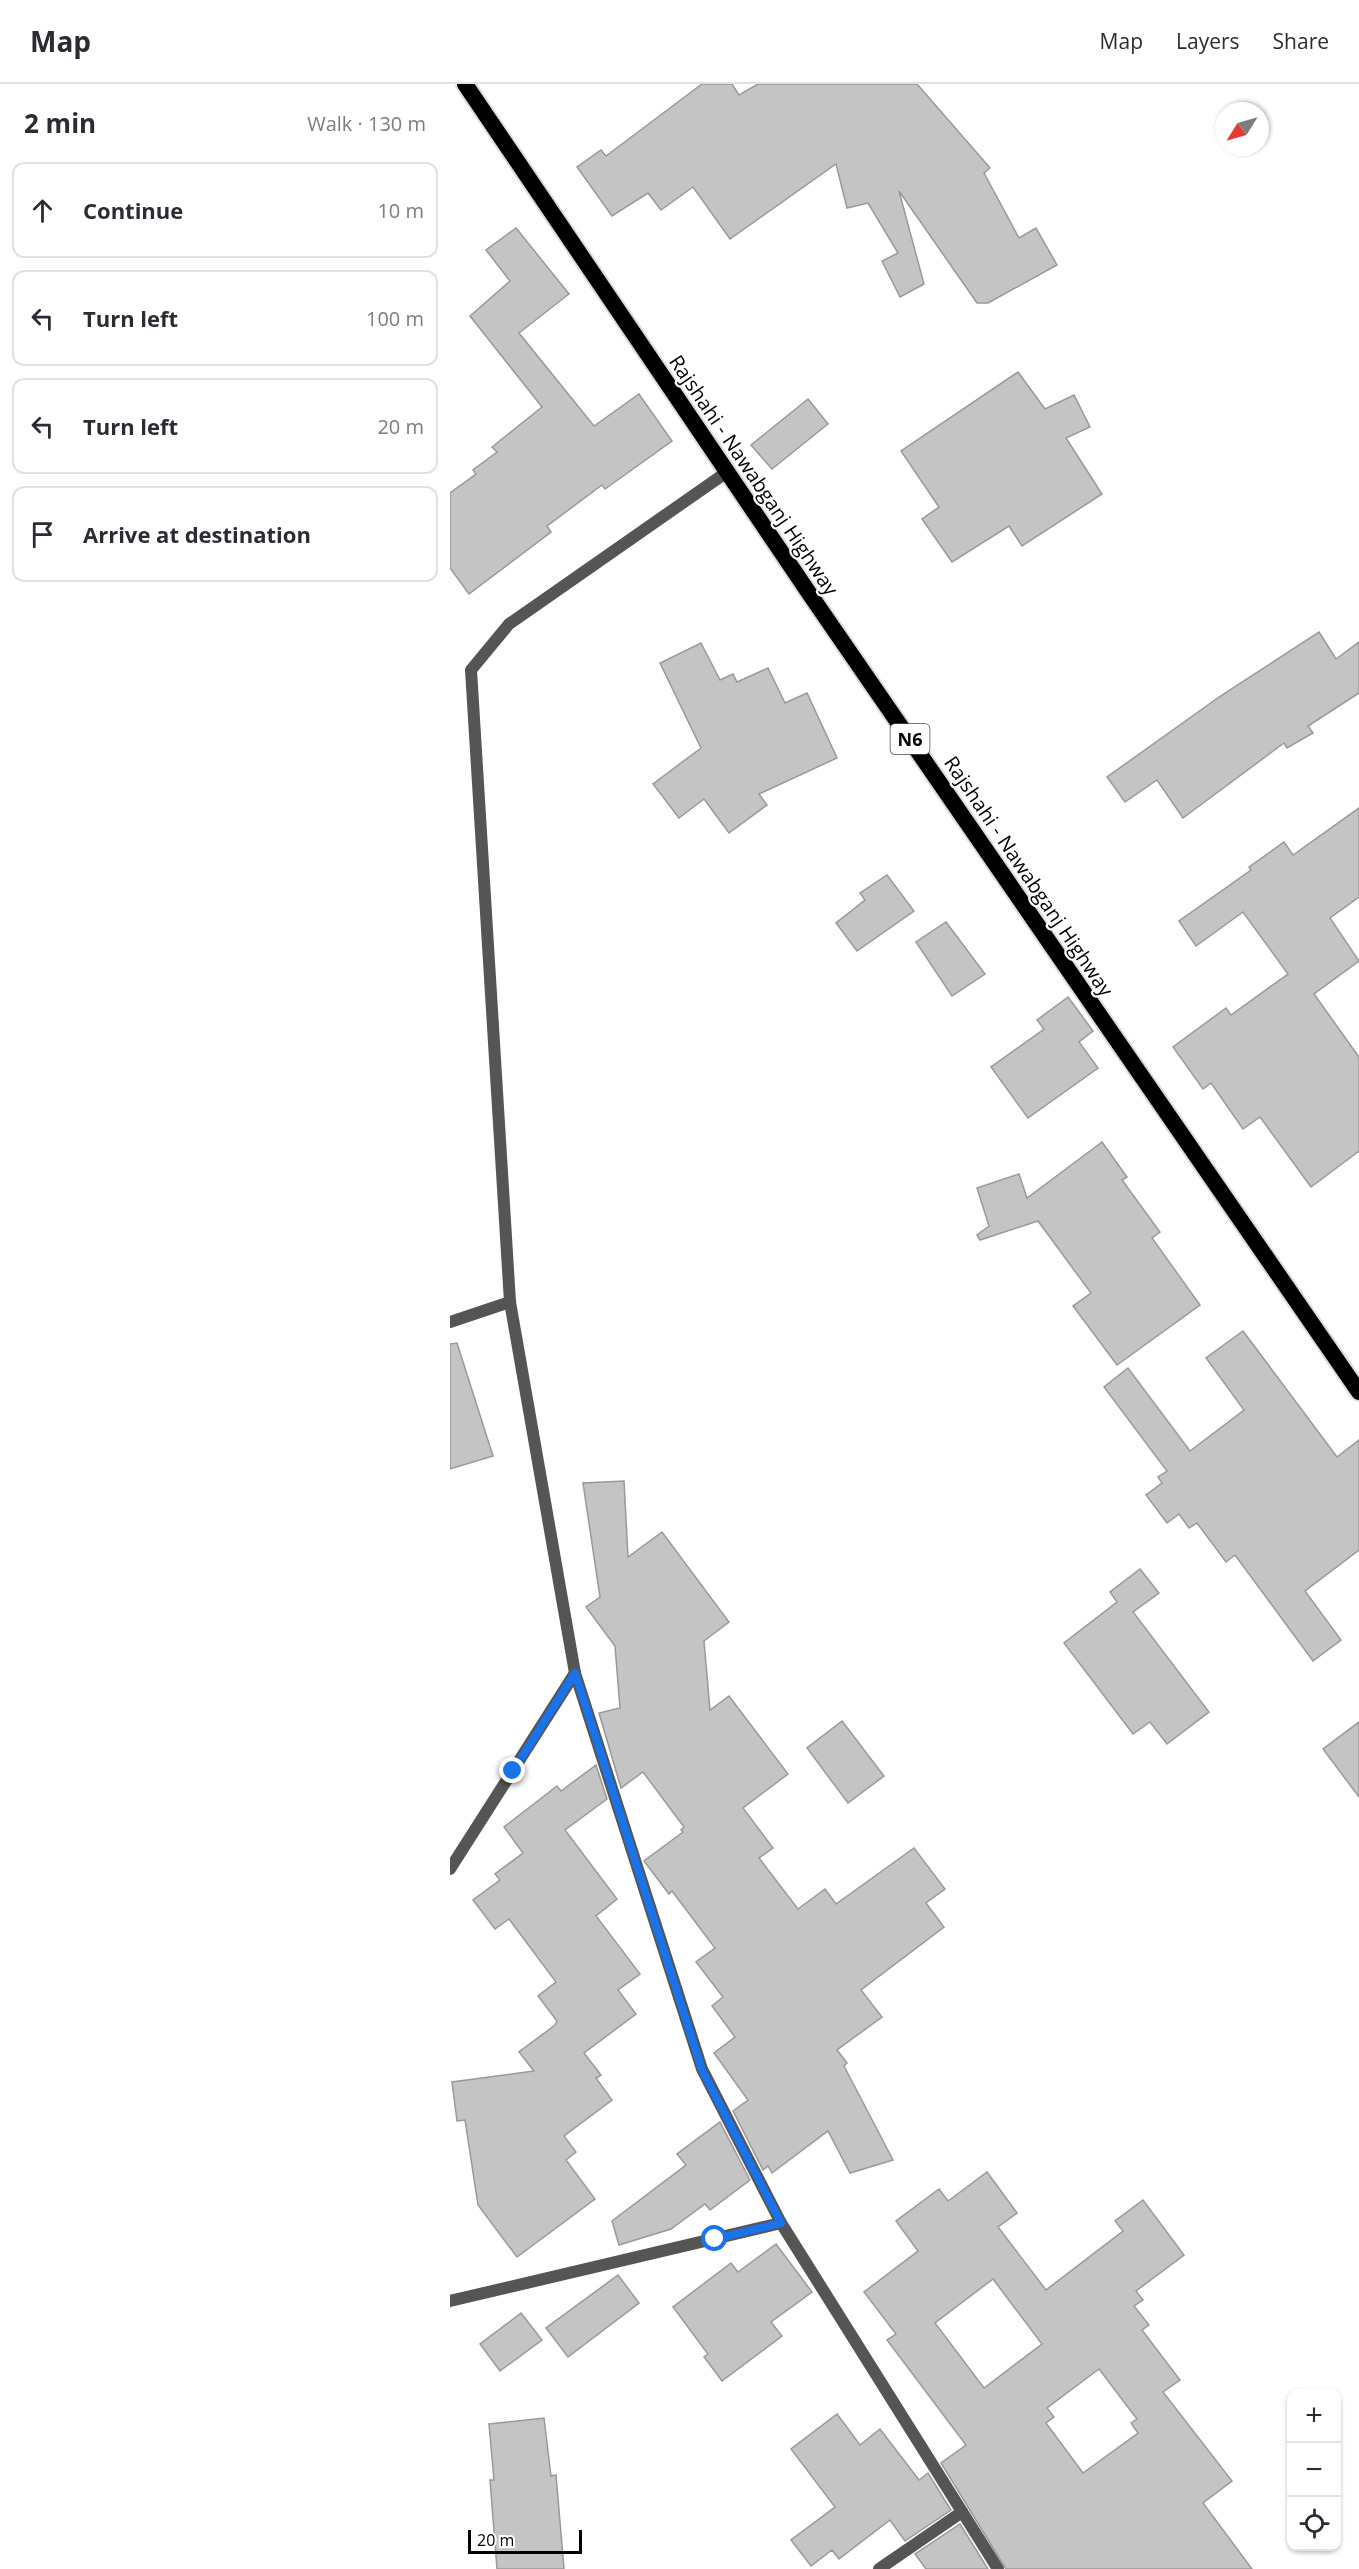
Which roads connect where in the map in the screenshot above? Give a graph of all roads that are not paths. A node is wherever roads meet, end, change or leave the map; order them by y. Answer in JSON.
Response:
{"nodes":[{"id":1,"x":465,"y":84,"type":"edge"},
{"id":2,"x":727,"y":472,"type":"junction"},
{"id":3,"x":510,"y":1302,"type":"junction"},
{"id":4,"x":450,"y":1323,"type":"edge"},
{"id":5,"x":1359,"y":1392,"type":"edge"},
{"id":6,"x":575,"y":1673,"type":"junction"},
{"id":7,"x":450,"y":1869,"type":"edge"},
{"id":8,"x":781,"y":2223,"type":"junction"},
{"id":9,"x":450,"y":2301,"type":"edge"},
{"id":10,"x":962,"y":2512,"type":"junction"},
{"id":11,"x":879,"y":2569,"type":"edge"},
{"id":12,"x":998,"y":2569,"type":"edge"}],
"edges":[{"from":1,"to":2,"type":"highway","name":"Rajshahi - Nawabganj Highway","number":"N6"},
{"from":2,"to":3,"type":"street"},
{"from":2,"to":5,"type":"highway","name":"Rajshahi - Nawabganj Highway","number":"N6"},
{"from":3,"to":4,"type":"street"},
{"from":3,"to":6,"type":"street"},
{"from":6,"to":7,"type":"street"},
{"from":6,"to":8,"type":"street"},
{"from":8,"to":9,"type":"street"},
{"from":8,"to":10,"type":"street"},
{"from":10,"to":11,"type":"street"},
{"from":10,"to":12,"type":"street"}]}
